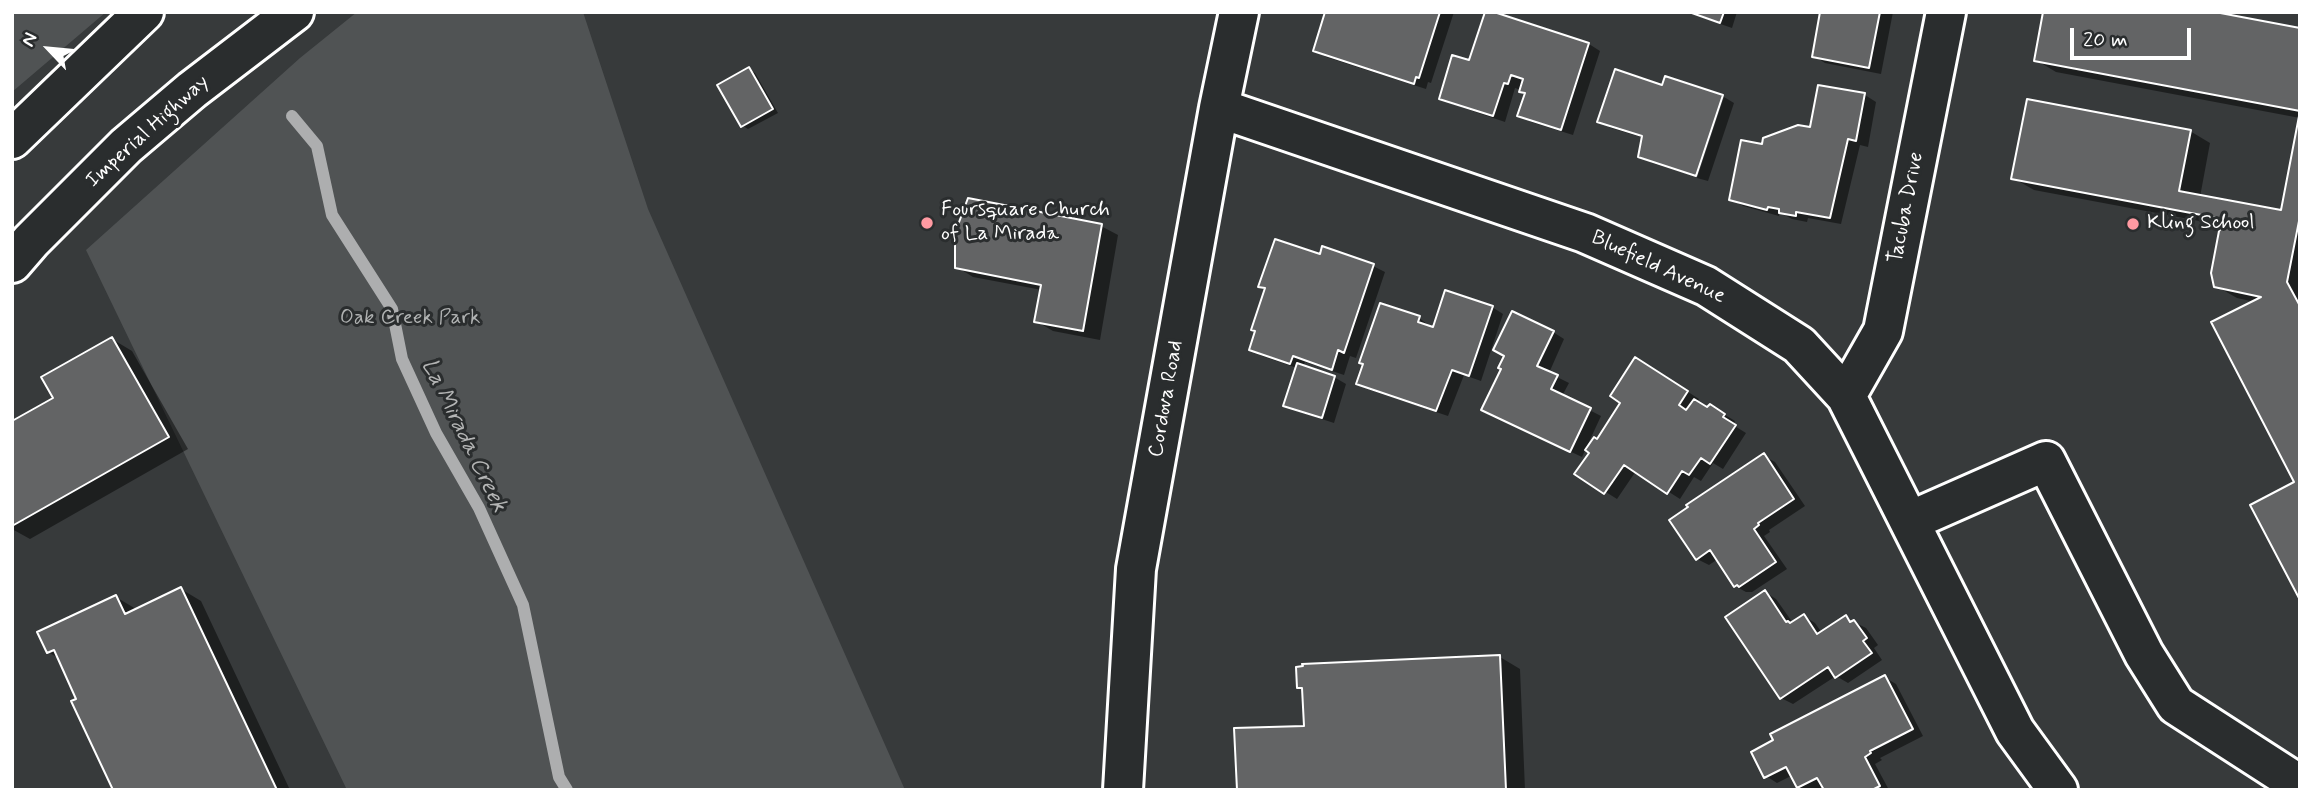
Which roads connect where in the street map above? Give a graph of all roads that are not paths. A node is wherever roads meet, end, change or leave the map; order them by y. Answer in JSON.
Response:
{"nodes":[{"id":1,"x":144,"y":12,"type":"edge"},
{"id":2,"x":294,"y":12,"type":"edge"},
{"id":3,"x":1239,"y":12,"type":"edge"},
{"id":4,"x":1946,"y":12,"type":"edge"},
{"id":5,"x":1219,"y":108,"type":"junction"},
{"id":6,"x":12,"y":139,"type":"edge"},
{"id":7,"x":12,"y":263,"type":"edge"},
{"id":8,"x":1846,"y":396,"type":"junction"},
{"id":9,"x":1910,"y":521,"type":"junction"},
{"id":10,"x":2300,"y":785,"type":"edge"},
{"id":11,"x":1123,"y":790,"type":"edge"},
{"id":12,"x":2058,"y":790,"type":"edge"}],
"edges":[{"from":1,"to":6,"type":"street"},
{"from":2,"to":7,"type":"street","name":"Imperial Highway"},
{"from":3,"to":5,"type":"street","name":"Cordova Road"},
{"from":4,"to":8,"type":"street","name":"Tacuba Drive"},
{"from":5,"to":8,"type":"street","name":"Bluefield Avenue"},
{"from":5,"to":11,"type":"street","name":"Cordova Road"},
{"from":8,"to":9,"type":"street","name":"Bluefield Avenue"},
{"from":9,"to":10,"type":"street"},
{"from":9,"to":12,"type":"street","name":"Bluefield Avenue"}]}
